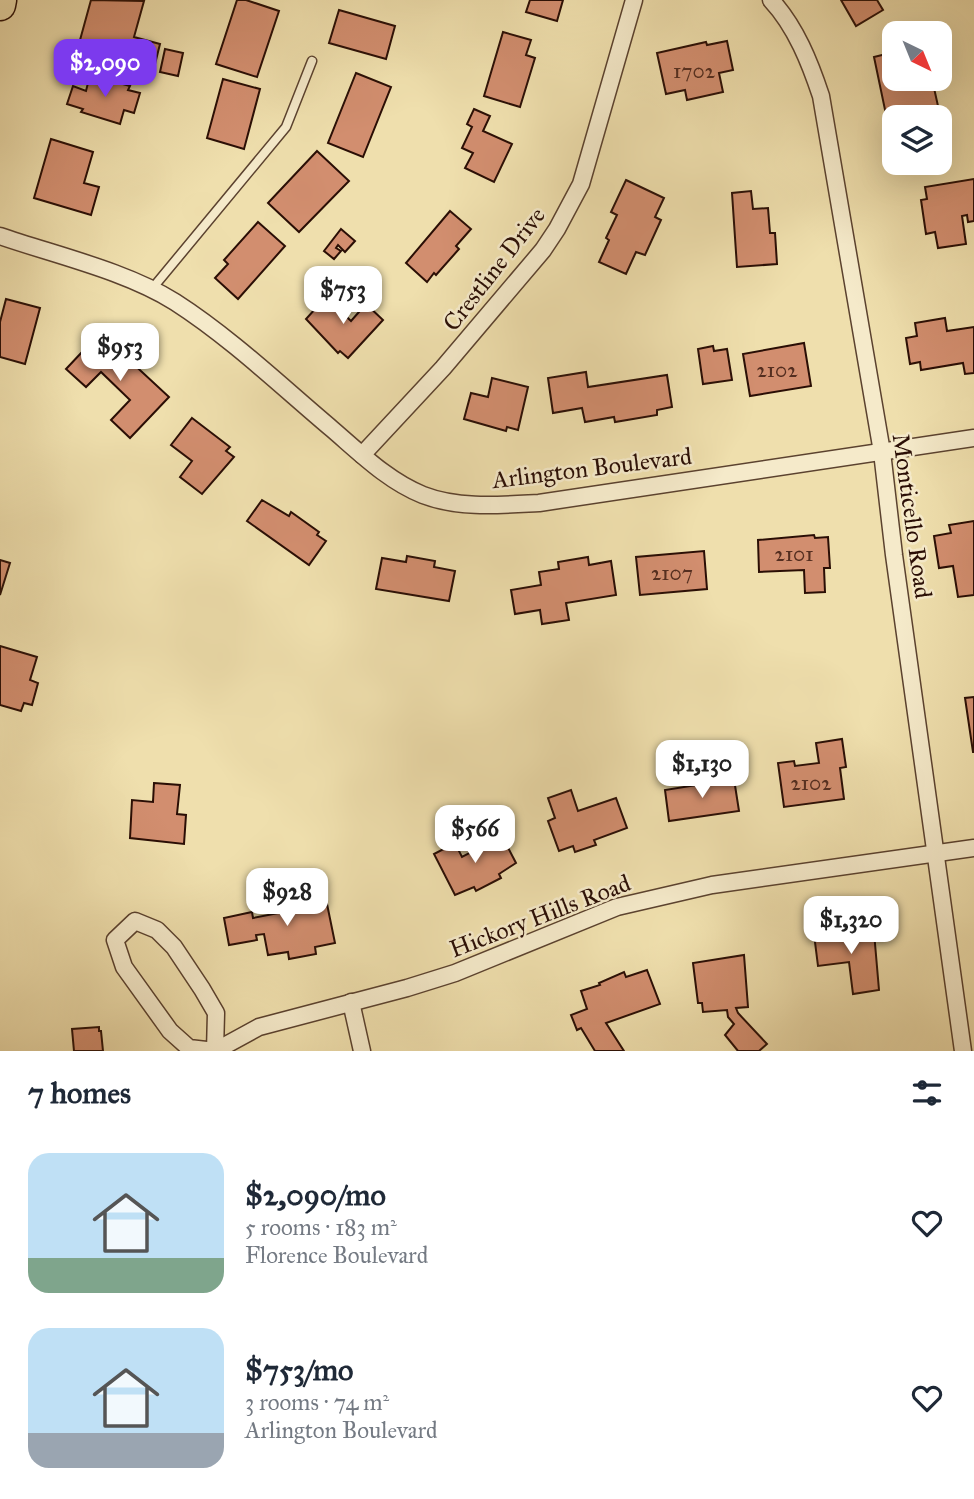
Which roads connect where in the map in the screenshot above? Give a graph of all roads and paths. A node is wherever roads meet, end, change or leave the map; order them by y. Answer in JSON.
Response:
{"nodes":[{"id":1,"x":634,"y":0,"type":"edge"},
{"id":2,"x":771,"y":0,"type":"edge"},
{"id":3,"x":312,"y":61,"type":"dead end"},
{"id":4,"x":0,"y":236,"type":"edge"},
{"id":5,"x":151,"y":290,"type":"junction"},
{"id":6,"x":974,"y":438,"type":"edge"},
{"id":7,"x":881,"y":452,"type":"junction"},
{"id":8,"x":362,"y":455,"type":"junction"},
{"id":9,"x":974,"y":848,"type":"edge"},
{"id":10,"x":937,"y":853,"type":"junction"},
{"id":11,"x":351,"y":1002,"type":"junction"},
{"id":12,"x":215,"y":1051,"type":"edge"},
{"id":13,"x":362,"y":1051,"type":"edge"},
{"id":14,"x":963,"y":1051,"type":"edge"}],
"edges":[{"from":1,"to":8,"type":"street","name":"Crestline Drive"},
{"from":2,"to":7,"type":"street","name":"Monticello Road"},
{"from":3,"to":5,"type":"lane"},
{"from":4,"to":5,"type":"street","name":"Arlington Boulevard"},
{"from":5,"to":8,"type":"street","name":"Arlington Boulevard"},
{"from":6,"to":7,"type":"street","name":"Arlington Boulevard"},
{"from":7,"to":8,"type":"street","name":"Arlington Boulevard"},
{"from":7,"to":10,"type":"street","name":"Monticello Road"},
{"from":9,"to":10,"type":"street","name":"Hickory Hills Road"},
{"from":10,"to":11,"type":"street","name":"Hickory Hills Road"},
{"from":10,"to":14,"type":"street","name":"Monticello Road"},
{"from":11,"to":12,"type":"street","name":"Hickory Hills Road"},
{"from":11,"to":13,"type":"street"},
{"from":12,"to":12,"type":"street"}]}
